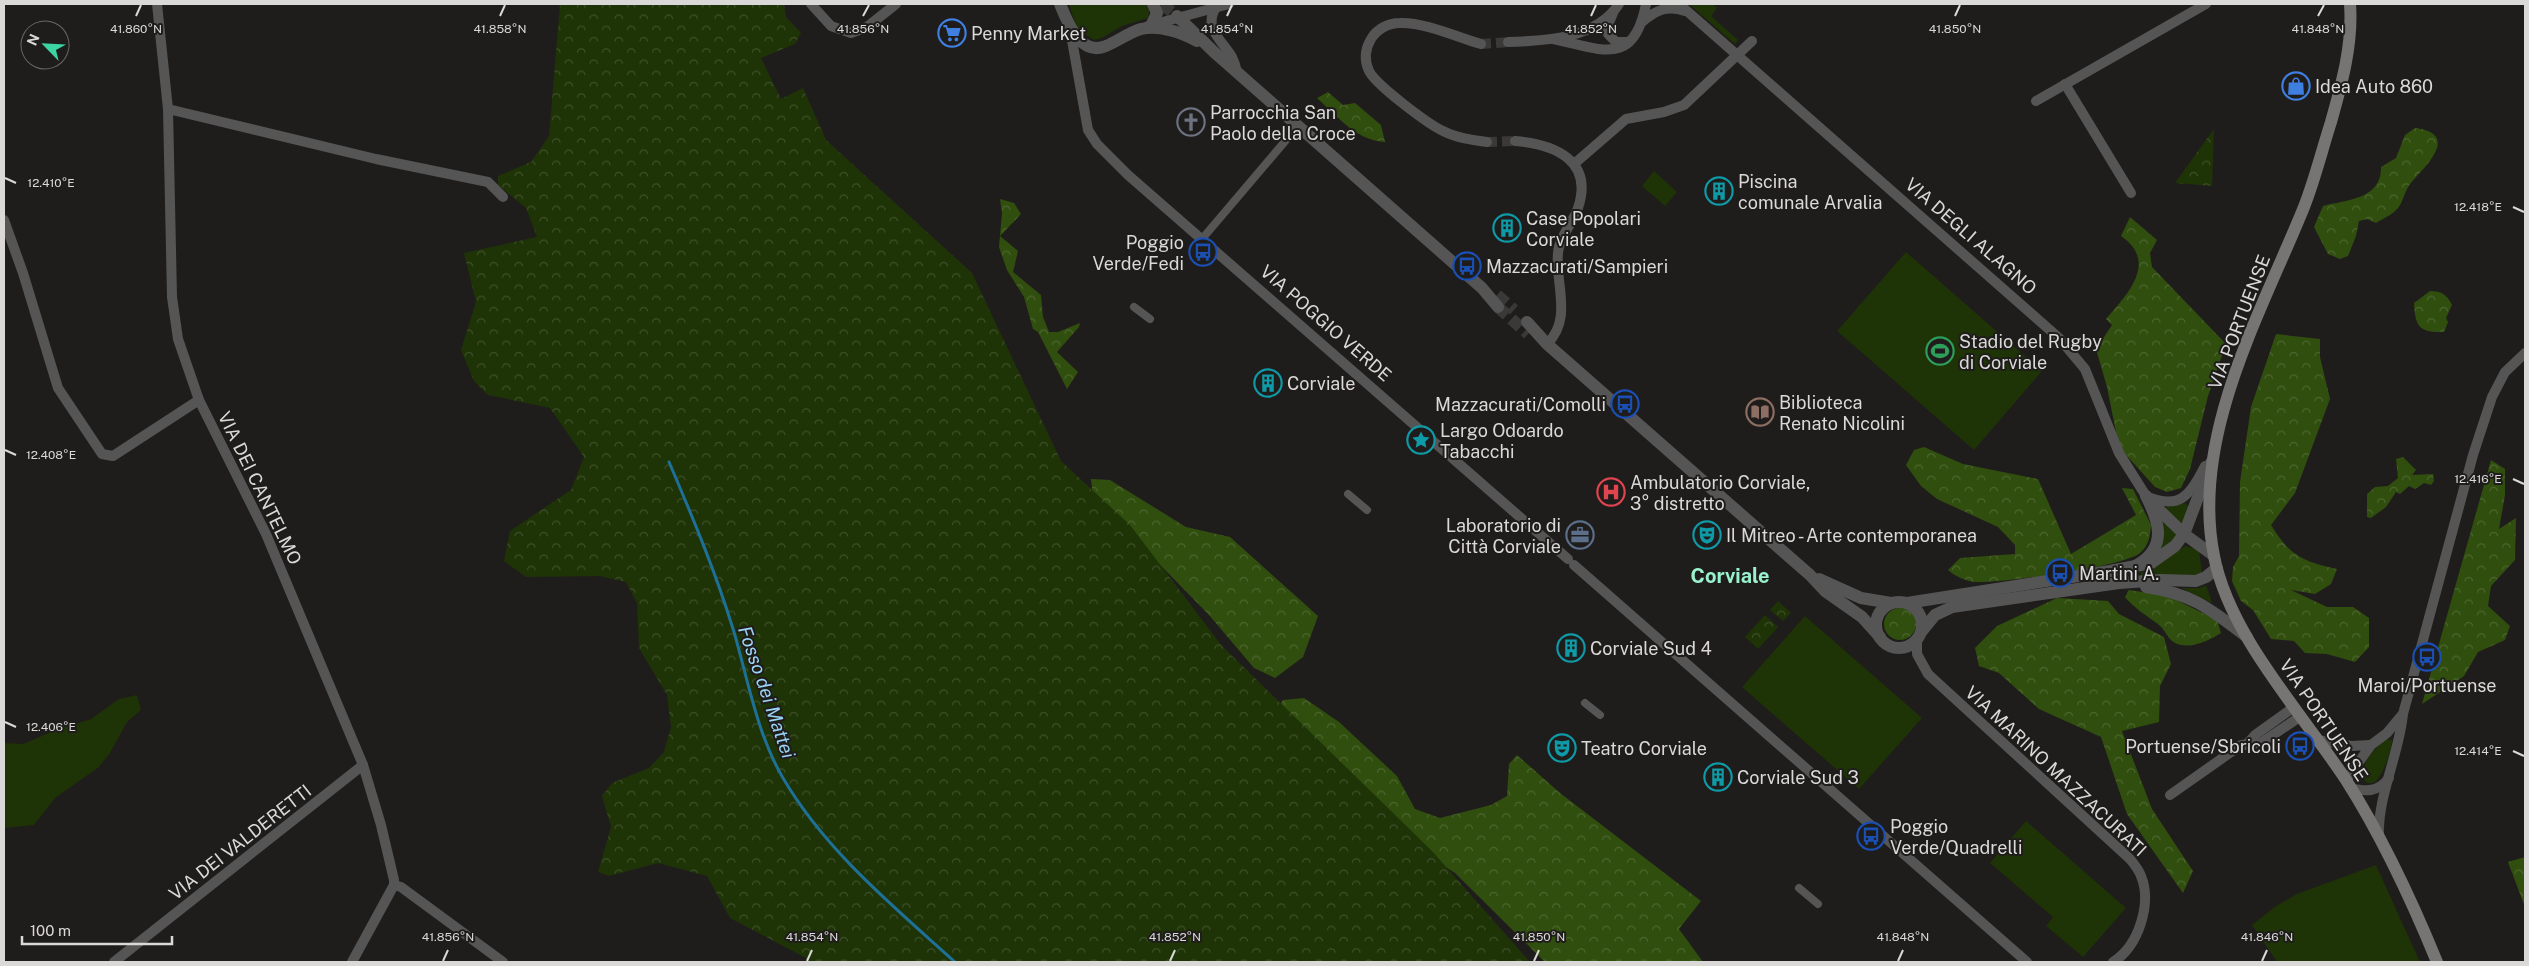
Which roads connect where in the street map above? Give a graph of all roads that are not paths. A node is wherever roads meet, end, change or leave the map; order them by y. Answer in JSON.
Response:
{"nodes":[{"id":1,"x":157,"y":4,"type":"edge"},
{"id":2,"x":812,"y":4,"type":"edge"},
{"id":3,"x":896,"y":4,"type":"edge"},
{"id":4,"x":1060,"y":4,"type":"edge"},
{"id":5,"x":1153,"y":4,"type":"edge"},
{"id":6,"x":1229,"y":4,"type":"edge"},
{"id":7,"x":1646,"y":4,"type":"edge"},
{"id":8,"x":1679,"y":4,"type":"edge"},
{"id":9,"x":2350,"y":4,"type":"edge"},
{"id":10,"x":2202,"y":5,"type":"edge"},
{"id":11,"x":1216,"y":7,"type":"junction"},
{"id":12,"x":1617,"y":7,"type":"edge"},
{"id":13,"x":1687,"y":12,"type":"junction"},
{"id":14,"x":1177,"y":16,"type":"junction"},
{"id":15,"x":1641,"y":23,"type":"junction"},
{"id":16,"x":1147,"y":26,"type":"junction"},
{"id":17,"x":1070,"y":29,"type":"junction"},
{"id":18,"x":1554,"y":39,"type":"junction"},
{"id":19,"x":1752,"y":41,"type":"dead end"},
{"id":20,"x":1508,"y":42,"type":"tunnel mouth"},
{"id":21,"x":1629,"y":42,"type":"junction"},
{"id":22,"x":1481,"y":44,"type":"tunnel mouth"},
{"id":23,"x":1214,"y":52,"type":"junction"},
{"id":24,"x":1737,"y":56,"type":"junction"},
{"id":25,"x":1237,"y":72,"type":"junction"},
{"id":26,"x":2065,"y":84,"type":"junction"},
{"id":27,"x":2036,"y":101,"type":"dead end"},
{"id":28,"x":168,"y":109,"type":"junction"},
{"id":29,"x":1298,"y":126,"type":"junction"},
{"id":30,"x":1515,"y":141,"type":"tunnel mouth"},
{"id":31,"x":1487,"y":142,"type":"tunnel mouth"},
{"id":32,"x":1574,"y":164,"type":"junction"},
{"id":33,"x":2131,"y":193,"type":"dead end"},
{"id":34,"x":503,"y":197,"type":"dead end"},
{"id":35,"x":4,"y":220,"type":"edge"},
{"id":36,"x":1202,"y":239,"type":"junction"},
{"id":37,"x":1498,"y":301,"type":"tunnel mouth"},
{"id":38,"x":1134,"y":306,"type":"dead end"},
{"id":39,"x":1150,"y":319,"type":"dead end"},
{"id":40,"x":1527,"y":328,"type":"tunnel mouth"},
{"id":41,"x":1544,"y":342,"type":"junction"},
{"id":42,"x":2525,"y":353,"type":"edge"},
{"id":43,"x":199,"y":400,"type":"junction"},
{"id":44,"x":2215,"y":452,"type":"junction"},
{"id":45,"x":1348,"y":494,"type":"dead end"},
{"id":46,"x":2146,"y":496,"type":"junction"},
{"id":47,"x":1367,"y":510,"type":"dead end"},
{"id":48,"x":2184,"y":534,"type":"junction"},
{"id":49,"x":2213,"y":555,"type":"junction"},
{"id":50,"x":2127,"y":568,"type":"junction"},
{"id":51,"x":2217,"y":568,"type":"junction"},
{"id":52,"x":1810,"y":575,"type":"junction"},
{"id":53,"x":2119,"y":583,"type":"junction"},
{"id":54,"x":1908,"y":602,"type":"junction"},
{"id":55,"x":1891,"y":603,"type":"junction"},
{"id":56,"x":1919,"y":636,"type":"junction"},
{"id":57,"x":1880,"y":637,"type":"junction"},
{"id":58,"x":2248,"y":637,"type":"junction"},
{"id":59,"x":1585,"y":703,"type":"dead end"},
{"id":60,"x":2298,"y":711,"type":"junction"},
{"id":61,"x":2403,"y":714,"type":"junction"},
{"id":62,"x":1600,"y":715,"type":"dead end"},
{"id":63,"x":2318,"y":740,"type":"junction"},
{"id":64,"x":2371,"y":745,"type":"junction"},
{"id":65,"x":363,"y":765,"type":"junction"},
{"id":66,"x":2390,"y":776,"type":"junction"},
{"id":67,"x":2348,"y":784,"type":"junction"},
{"id":68,"x":2170,"y":795,"type":"dead end"},
{"id":69,"x":2379,"y":840,"type":"junction"},
{"id":70,"x":394,"y":886,"type":"junction"},
{"id":71,"x":1799,"y":888,"type":"dead end"},
{"id":72,"x":1818,"y":904,"type":"dead end"},
{"id":73,"x":114,"y":962,"type":"edge"},
{"id":74,"x":352,"y":962,"type":"edge"},
{"id":75,"x":503,"y":962,"type":"edge"},
{"id":76,"x":2027,"y":962,"type":"edge"},
{"id":77,"x":2116,"y":962,"type":"edge"},
{"id":78,"x":2437,"y":962,"type":"edge"}],
"edges":[{"from":1,"to":28,"type":"street","name":"VIA DEI CANTELMO"},
{"from":2,"to":3,"type":"street"},
{"from":4,"to":17,"type":"street"},
{"from":5,"to":16,"type":"street"},
{"from":6,"to":11,"type":"street"},
{"from":7,"to":15,"type":"street"},
{"from":8,"to":13,"type":"street","name":"VIA DEGLI ALAGNO"},
{"from":9,"to":44,"type":"main road","name":"VIA PORTUENSE"},
{"from":10,"to":26,"type":"street"},
{"from":11,"to":14,"type":"street"},
{"from":11,"to":25,"type":"street"},
{"from":12,"to":18,"type":"street"},
{"from":12,"to":21,"type":"street"},
{"from":13,"to":15,"type":"street"},
{"from":13,"to":24,"type":"street","name":"VIA DEGLI ALAGNO"},
{"from":14,"to":16,"type":"street"},
{"from":14,"to":23,"type":"street"},
{"from":15,"to":21,"type":"street"},
{"from":16,"to":17,"type":"street"},
{"from":16,"to":23,"type":"street"},
{"from":17,"to":36,"type":"street","name":"VIA POGGIO VERDE"},
{"from":18,"to":20,"type":"street"},
{"from":18,"to":21,"type":"street"},
{"from":19,"to":24,"type":"street"},
{"from":22,"to":31,"type":"street"},
{"from":23,"to":25,"type":"street"},
{"from":24,"to":32,"type":"street"},
{"from":24,"to":46,"type":"street","name":"VIA DEGLI ALAGNO"},
{"from":25,"to":29,"type":"street"},
{"from":26,"to":27,"type":"street"},
{"from":26,"to":33,"type":"street"},
{"from":28,"to":34,"type":"street"},
{"from":28,"to":43,"type":"street","name":"VIA DEI CANTELMO"},
{"from":29,"to":36,"type":"street"},
{"from":29,"to":37,"type":"street"},
{"from":30,"to":32,"type":"street"},
{"from":32,"to":41,"type":"street"},
{"from":35,"to":43,"type":"street"},
{"from":36,"to":76,"type":"street","name":"VIA POGGIO VERDE"},
{"from":38,"to":39,"type":"street"},
{"from":40,"to":41,"type":"street"},
{"from":41,"to":52,"type":"street"},
{"from":42,"to":61,"type":"street"},
{"from":43,"to":65,"type":"street","name":"VIA DEI CANTELMO"},
{"from":44,"to":46,"type":"street"},
{"from":44,"to":48,"type":"street"},
{"from":44,"to":49,"type":"main road","name":"VIA PORTUENSE"},
{"from":45,"to":47,"type":"street"},
{"from":46,"to":48,"type":"street","name":"VIA DEGLI ALAGNO"},
{"from":46,"to":50,"type":"street"},
{"from":48,"to":49,"type":"street","name":"VIA DEGLI ALAGNO"},
{"from":48,"to":50,"type":"street"},
{"from":49,"to":51,"type":"main road","name":"VIA PORTUENSE"},
{"from":50,"to":54,"type":"street"},
{"from":51,"to":53,"type":"street"},
{"from":51,"to":58,"type":"main road","name":"VIA PORTUENSE"},
{"from":52,"to":55,"type":"street"},
{"from":52,"to":57,"type":"street"},
{"from":53,"to":56,"type":"street"},
{"from":53,"to":58,"type":"street"},
{"from":54,"to":55,"type":"street"},
{"from":54,"to":56,"type":"street"},
{"from":55,"to":57,"type":"street"},
{"from":56,"to":57,"type":"street"},
{"from":56,"to":77,"type":"street","name":"VIA MARINO MAZZACURATI"},
{"from":58,"to":60,"type":"main road","name":"VIA PORTUENSE"},
{"from":59,"to":62,"type":"street"},
{"from":60,"to":63,"type":"main road","name":"VIA PORTUENSE"},
{"from":60,"to":68,"type":"street"},
{"from":61,"to":64,"type":"street"},
{"from":61,"to":66,"type":"street"},
{"from":63,"to":64,"type":"street"},
{"from":63,"to":67,"type":"main road","name":"VIA PORTUENSE"},
{"from":64,"to":67,"type":"street"},
{"from":65,"to":70,"type":"street","name":"VIA DEI CANTELMO"},
{"from":65,"to":73,"type":"street","name":"VIA DEI VALDERETTI"},
{"from":66,"to":67,"type":"street"},
{"from":66,"to":69,"type":"street"},
{"from":67,"to":69,"type":"main road","name":"VIA PORTUENSE"},
{"from":69,"to":78,"type":"main road","name":"VIA PORTUENSE"},
{"from":70,"to":74,"type":"street"},
{"from":70,"to":75,"type":"street"},
{"from":71,"to":72,"type":"street"}]}
